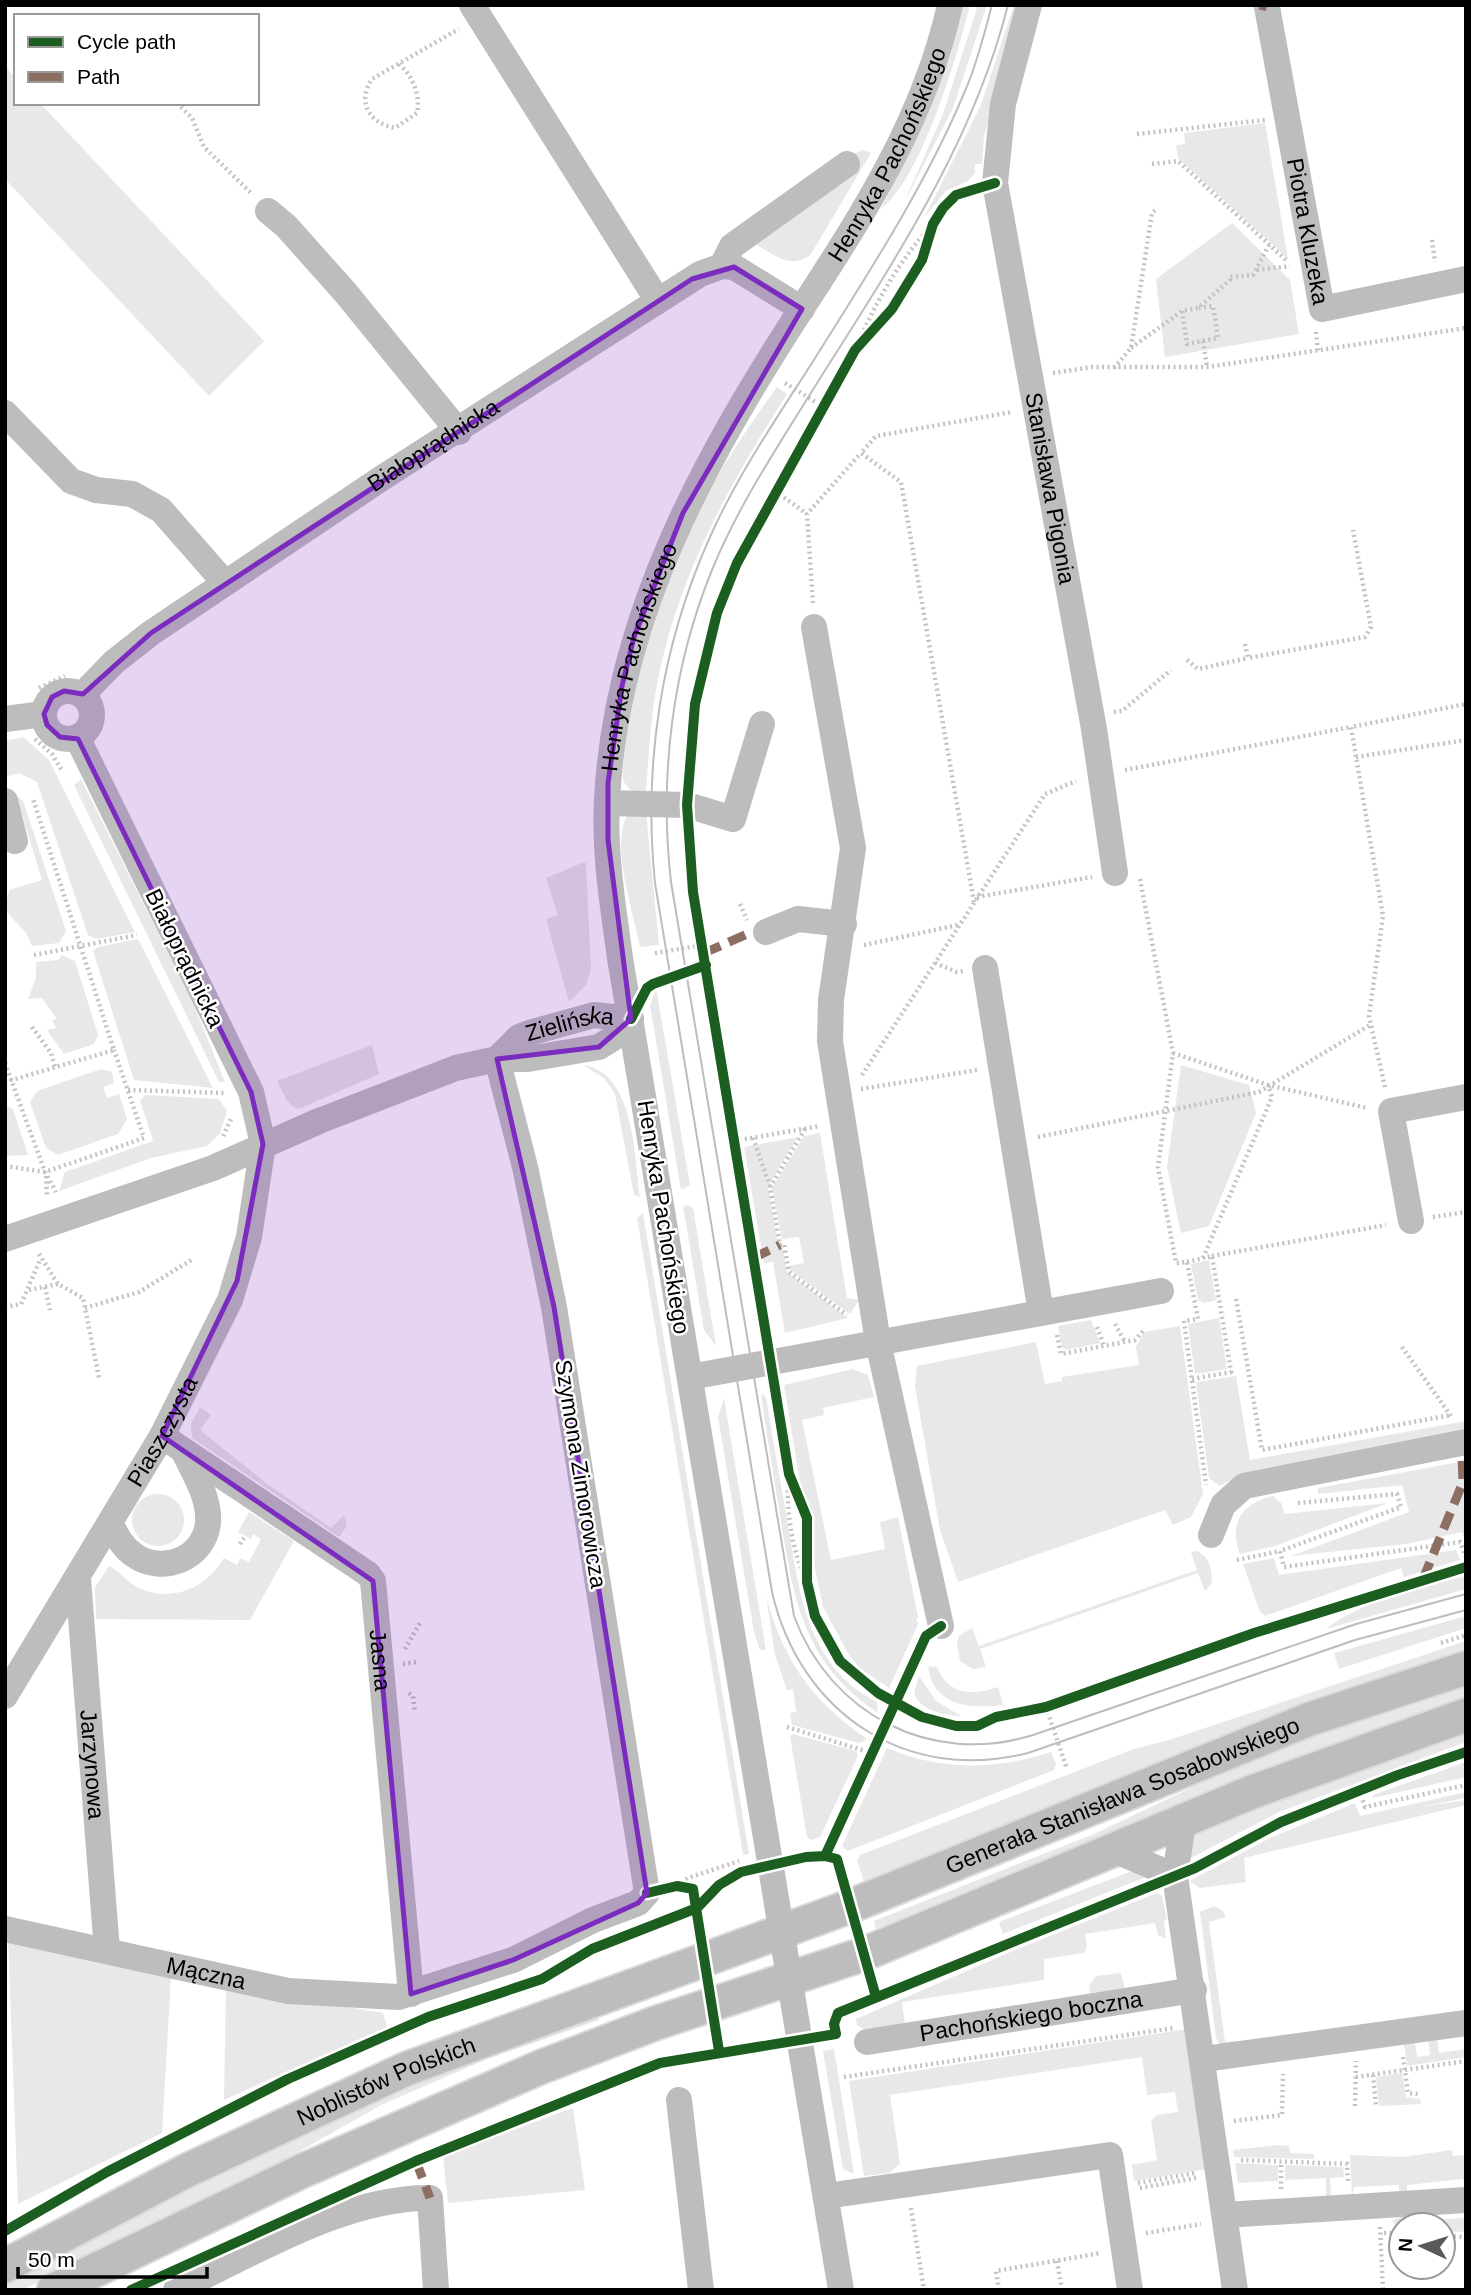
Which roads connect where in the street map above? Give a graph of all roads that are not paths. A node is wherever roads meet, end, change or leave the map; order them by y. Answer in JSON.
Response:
{"nodes":[{"id":1,"x":472,"y":5,"type":"edge"},
{"id":2,"x":950,"y":5,"type":"edge"},
{"id":3,"x":1029,"y":5,"type":"edge"},
{"id":4,"x":1267,"y":7,"type":"dead end"},
{"id":5,"x":847,"y":164,"type":"dead end"},
{"id":6,"x":268,"y":211,"type":"dead end"},
{"id":7,"x":722,"y":266,"type":"junction"},
{"id":8,"x":1466,"y":279,"type":"edge"},
{"id":9,"x":658,"y":301,"type":"junction"},
{"id":10,"x":802,"y":309,"type":"junction"},
{"id":11,"x":5,"y":413,"type":"edge"},
{"id":12,"x":458,"y":432,"type":"junction"},
{"id":13,"x":225,"y":583,"type":"junction"},
{"id":14,"x":814,"y":627,"type":"road end"},
{"id":15,"x":82,"y":695,"type":"junction"},
{"id":16,"x":25,"y":721,"type":"edge"},
{"id":17,"x":762,"y":724,"type":"dead end"},
{"id":18,"x":77,"y":737,"type":"junction"},
{"id":19,"x":5,"y":801,"type":"edge"},
{"id":20,"x":607,"y":803,"type":"junction"},
{"id":21,"x":16,"y":841,"type":"dead end"},
{"id":22,"x":1115,"y":873,"type":"road end"},
{"id":23,"x":844,"y":924,"type":"junction"},
{"id":24,"x":766,"y":932,"type":"dead end"},
{"id":25,"x":985,"y":968,"type":"dead end"},
{"id":26,"x":631,"y":1018,"type":"junction"},
{"id":27,"x":497,"y":1059,"type":"junction"},
{"id":28,"x":1466,"y":1097,"type":"edge"},
{"id":29,"x":262,"y":1144,"type":"junction"},
{"id":30,"x":1411,"y":1221,"type":"road end"},
{"id":31,"x":5,"y":1239,"type":"edge"},
{"id":32,"x":1161,"y":1291,"type":"dead end"},
{"id":33,"x":1048,"y":1318,"type":"junction"},
{"id":34,"x":869,"y":1344,"type":"junction"},
{"id":35,"x":690,"y":1377,"type":"junction"},
{"id":36,"x":1461,"y":1432,"type":"edge"},
{"id":37,"x":173,"y":1443,"type":"junction"},
{"id":38,"x":111,"y":1525,"type":"junction"},
{"id":39,"x":1211,"y":1535,"type":"dead end"},
{"id":40,"x":78,"y":1579,"type":"junction"},
{"id":41,"x":941,"y":1626,"type":"dead end"},
{"id":42,"x":1466,"y":1668,"type":"edge"},
{"id":43,"x":5,"y":1696,"type":"edge"},
{"id":44,"x":1466,"y":1715,"type":"edge"},
{"id":45,"x":1183,"y":1823,"type":"junction"},
{"id":46,"x":1115,"y":1851,"type":"junction"},
{"id":47,"x":1175,"y":1876,"type":"junction"},
{"id":48,"x":647,"y":1893,"type":"joint"},
{"id":49,"x":5,"y":1929,"type":"edge"},
{"id":50,"x":783,"y":1931,"type":"junction"},
{"id":51,"x":107,"y":1951,"type":"junction"},
{"id":52,"x":791,"y":1979,"type":"junction"},
{"id":53,"x":1194,"y":1990,"type":"junction"},
{"id":54,"x":411,"y":1994,"type":"junction"},
{"id":55,"x":1466,"y":2023,"type":"edge"},
{"id":56,"x":867,"y":2042,"type":"dead end"},
{"id":57,"x":1204,"y":2059,"type":"junction"},
{"id":58,"x":679,"y":2100,"type":"dead end"},
{"id":59,"x":826,"y":2196,"type":"junction"},
{"id":60,"x":1466,"y":2200,"type":"edge"},
{"id":61,"x":1212,"y":2216,"type":"junction"},
{"id":62,"x":5,"y":2266,"type":"edge"},
{"id":63,"x":54,"y":2290,"type":"edge"},
{"id":64,"x":176,"y":2290,"type":"edge"},
{"id":65,"x":436,"y":2290,"type":"edge"},
{"id":66,"x":701,"y":2290,"type":"edge"},
{"id":67,"x":841,"y":2290,"type":"edge"},
{"id":68,"x":1130,"y":2290,"type":"edge"},
{"id":69,"x":1236,"y":2290,"type":"edge"}],
"edges":[{"from":1,"to":9,"type":"street"},
{"from":2,"to":10,"type":"street","name":"Henryka Pachońskiego"},
{"from":3,"to":22,"type":"street","name":"Stanisława Pigonia"},
{"from":4,"to":8,"type":"street","name":"Piotra Kluzeka"},
{"from":5,"to":7,"type":"street"},
{"from":6,"to":12,"type":"street"},
{"from":7,"to":9,"type":"street","name":"Białoprądnicka"},
{"from":7,"to":10,"type":"street"},
{"from":9,"to":12,"type":"street","name":"Białoprądnicka"},
{"from":10,"to":20,"type":"street","name":"Henryka Pachońskiego"},
{"from":11,"to":13,"type":"street"},
{"from":12,"to":13,"type":"street","name":"Białoprądnicka"},
{"from":13,"to":15,"type":"street","name":"Białoprądnicka"},
{"from":14,"to":23,"type":"street"},
{"from":15,"to":16,"type":"street"},
{"from":15,"to":18,"type":"street"},
{"from":16,"to":18,"type":"street"},
{"from":17,"to":20,"type":"street"},
{"from":18,"to":29,"type":"street","name":"Białoprądnicka"},
{"from":19,"to":21,"type":"street"},
{"from":20,"to":26,"type":"street","name":"Henryka Pachońskiego"},
{"from":23,"to":24,"type":"street"},
{"from":23,"to":34,"type":"street"},
{"from":25,"to":33,"type":"street"},
{"from":26,"to":27,"type":"street","name":"Zielińska"},
{"from":26,"to":35,"type":"street","name":"Henryka Pachońskiego"},
{"from":27,"to":29,"type":"street","name":"Zielińska"},
{"from":27,"to":48,"type":"street","name":"Szymona Zimorowicza"},
{"from":28,"to":30,"type":"street"},
{"from":29,"to":31,"type":"street","name":"Zielińska"},
{"from":29,"to":37,"type":"street","name":"Piaszczysta"},
{"from":32,"to":33,"type":"street"},
{"from":33,"to":34,"type":"street"},
{"from":34,"to":35,"type":"street"},
{"from":34,"to":41,"type":"street"},
{"from":35,"to":50,"type":"street","name":"Henryka Pachońskiego"},
{"from":36,"to":39,"type":"street"},
{"from":37,"to":38,"type":"street","name":"Piaszczysta"},
{"from":37,"to":38,"type":"street"},
{"from":37,"to":54,"type":"street","name":"Jasna"},
{"from":38,"to":40,"type":"street","name":"Piaszczysta"},
{"from":40,"to":43,"type":"street","name":"Piaszczysta"},
{"from":40,"to":51,"type":"street","name":"Jarzynowa"},
{"from":42,"to":50,"type":"main road","name":"Generała Stanisława Sosabowskiego"},
{"from":44,"to":45,"type":"main road","name":"Generała Stanisława Sosabowskiego"},
{"from":45,"to":46,"type":"main road","name":"Generała Stanisława Sosabowskiego"},
{"from":45,"to":47,"type":"street"},
{"from":46,"to":47,"type":"street"},
{"from":46,"to":52,"type":"main road","name":"Generała Stanisława Sosabowskiego"},
{"from":47,"to":53,"type":"street"},
{"from":48,"to":54,"type":"street","name":"Mączna"},
{"from":49,"to":51,"type":"street","name":"Mączna"},
{"from":50,"to":52,"type":"street","name":"Henryka Pachońskiego"},
{"from":50,"to":62,"type":"main road","name":"Noblistów Polskich"},
{"from":51,"to":54,"type":"street","name":"Mączna"},
{"from":52,"to":59,"type":"street","name":"Henryka Pachońskiego"},
{"from":52,"to":63,"type":"main road","name":"Noblistów Polskich"},
{"from":53,"to":56,"type":"street","name":"Pachońskiego boczna"},
{"from":53,"to":57,"type":"street"},
{"from":55,"to":57,"type":"street"},
{"from":57,"to":61,"type":"street"},
{"from":58,"to":66,"type":"street"},
{"from":59,"to":67,"type":"street","name":"Henryka Pachońskiego"},
{"from":59,"to":68,"type":"street"},
{"from":60,"to":61,"type":"street"},
{"from":61,"to":69,"type":"street"},
{"from":64,"to":65,"type":"street"}]}
